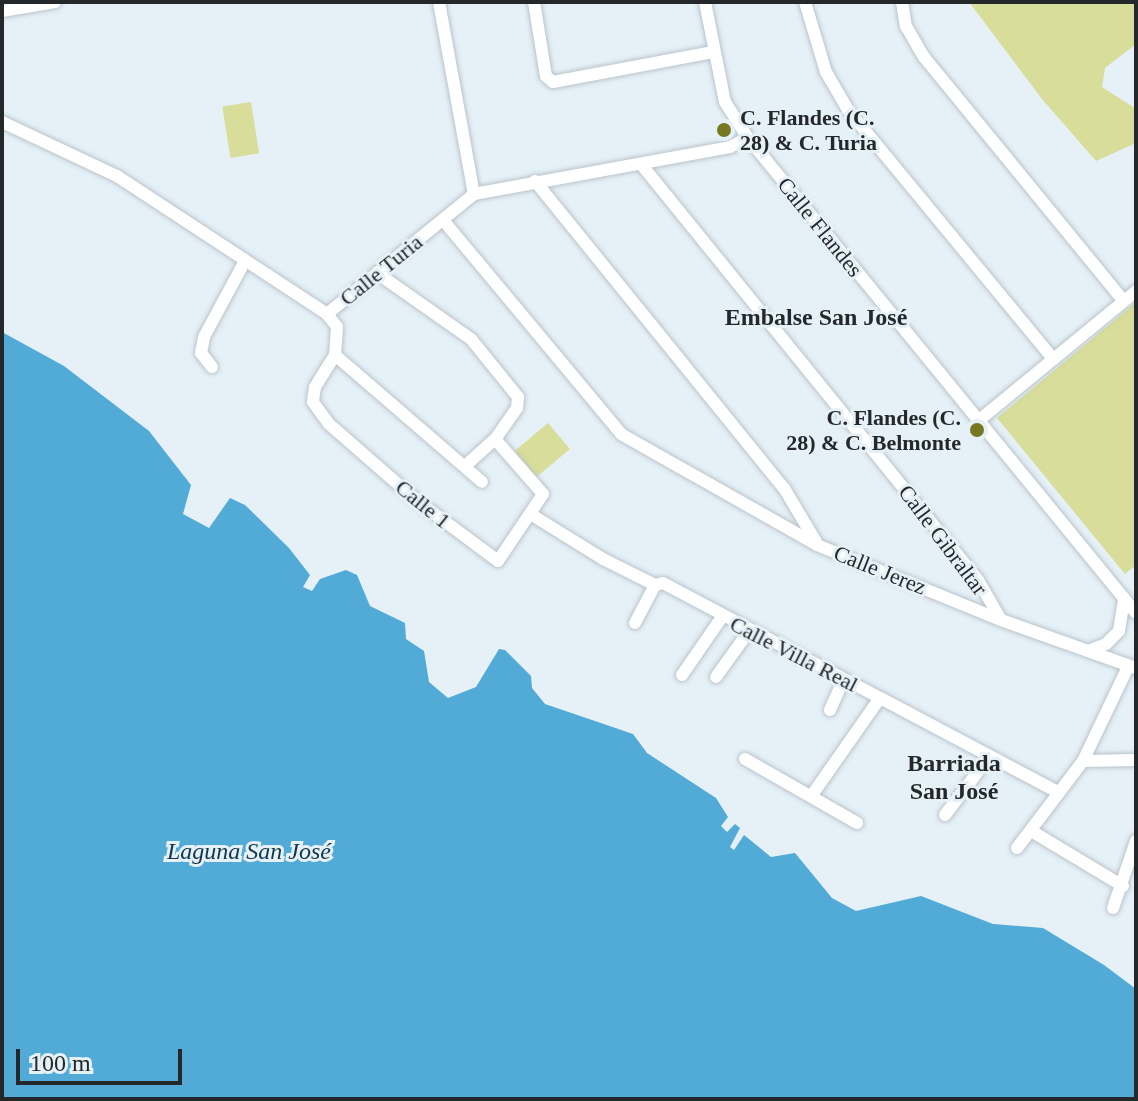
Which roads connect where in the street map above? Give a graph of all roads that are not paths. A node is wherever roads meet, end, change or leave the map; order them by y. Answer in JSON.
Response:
{"nodes":[{"id":1,"x":55,"y":2,"type":"edge"},
{"id":2,"x":439,"y":2,"type":"edge"},
{"id":3,"x":534,"y":2,"type":"edge"},
{"id":4,"x":705,"y":2,"type":"edge"},
{"id":5,"x":805,"y":2,"type":"edge"},
{"id":6,"x":902,"y":2,"type":"edge"},
{"id":7,"x":2,"y":11,"type":"edge"},
{"id":8,"x":713,"y":52,"type":"junction"},
{"id":9,"x":2,"y":122,"type":"edge"},
{"id":10,"x":748,"y":138,"type":"junction"},
{"id":11,"x":641,"y":164,"type":"junction"},
{"id":12,"x":535,"y":181,"type":"junction"},
{"id":13,"x":474,"y":194,"type":"junction"},
{"id":14,"x":443,"y":220,"type":"junction"},
{"id":15,"x":245,"y":261,"type":"junction"},
{"id":16,"x":377,"y":273,"type":"junction"},
{"id":17,"x":1136,"y":291,"type":"edge"},
{"id":18,"x":1124,"y":301,"type":"junction"},
{"id":19,"x":327,"y":314,"type":"junction"},
{"id":20,"x":335,"y":355,"type":"junction"},
{"id":21,"x":1053,"y":359,"type":"junction"},
{"id":22,"x":212,"y":367,"type":"dead end"},
{"id":23,"x":978,"y":421,"type":"junction"},
{"id":24,"x":495,"y":439,"type":"junction"},
{"id":25,"x":465,"y":466,"type":"junction"},
{"id":26,"x":482,"y":482,"type":"dead end"},
{"id":27,"x":532,"y":515,"type":"junction"},
{"id":28,"x":817,"y":545,"type":"junction"},
{"id":29,"x":655,"y":585,"type":"junction"},
{"id":30,"x":1124,"y":598,"type":"junction"},
{"id":31,"x":1136,"y":613,"type":"edge"},
{"id":32,"x":722,"y":617,"type":"junction"},
{"id":33,"x":1001,"y":620,"type":"junction"},
{"id":34,"x":635,"y":623,"type":"dead end"},
{"id":35,"x":749,"y":631,"type":"junction"},
{"id":36,"x":1088,"y":651,"type":"junction"},
{"id":37,"x":1132,"y":668,"type":"edge"},
{"id":38,"x":682,"y":675,"type":"dead end"},
{"id":39,"x":716,"y":677,"type":"dead end"},
{"id":40,"x":843,"y":681,"type":"junction"},
{"id":41,"x":880,"y":698,"type":"junction"},
{"id":42,"x":830,"y":710,"type":"dead end"},
{"id":43,"x":989,"y":757,"type":"junction"},
{"id":44,"x":745,"y":759,"type":"dead end"},
{"id":45,"x":1136,"y":760,"type":"edge"},
{"id":46,"x":1083,"y":761,"type":"junction"},
{"id":47,"x":1059,"y":793,"type":"junction"},
{"id":48,"x":812,"y":795,"type":"junction"},
{"id":49,"x":945,"y":815,"type":"dead end"},
{"id":50,"x":857,"y":823,"type":"dead end"},
{"id":51,"x":1033,"y":832,"type":"junction"},
{"id":52,"x":1135,"y":847,"type":"edge"},
{"id":53,"x":1017,"y":848,"type":"dead end"},
{"id":54,"x":1123,"y":886,"type":"junction"},
{"id":55,"x":1113,"y":908,"type":"dead end"}],
"edges":[{"from":1,"to":7,"type":"street"},
{"from":2,"to":13,"type":"street"},
{"from":3,"to":8,"type":"street"},
{"from":4,"to":8,"type":"street","name":"Calle Flandes"},
{"from":5,"to":21,"type":"street"},
{"from":6,"to":18,"type":"street"},
{"from":8,"to":10,"type":"street","name":"Calle Flandes"},
{"from":9,"to":15,"type":"street","name":"Calle Turia"},
{"from":10,"to":11,"type":"street","name":"Calle Turia"},
{"from":10,"to":23,"type":"street","name":"Calle Flandes"},
{"from":11,"to":12,"type":"street","name":"Calle Turia"},
{"from":11,"to":33,"type":"street","name":"Calle Gibraltar"},
{"from":12,"to":13,"type":"street","name":"Calle Turia"},
{"from":12,"to":28,"type":"street"},
{"from":13,"to":14,"type":"street","name":"Calle Turia"},
{"from":14,"to":16,"type":"street","name":"Calle Turia"},
{"from":14,"to":28,"type":"street","name":"Calle Jerez"},
{"from":15,"to":19,"type":"street","name":"Calle Turia"},
{"from":15,"to":22,"type":"street"},
{"from":16,"to":19,"type":"street","name":"Calle Turia"},
{"from":16,"to":24,"type":"street"},
{"from":17,"to":18,"type":"street"},
{"from":18,"to":21,"type":"street"},
{"from":19,"to":20,"type":"street"},
{"from":20,"to":25,"type":"street"},
{"from":20,"to":27,"type":"street","name":"Calle 1"},
{"from":21,"to":23,"type":"street"},
{"from":23,"to":30,"type":"street","name":"Calle Flandes"},
{"from":24,"to":25,"type":"street"},
{"from":24,"to":27,"type":"street"},
{"from":25,"to":26,"type":"street"},
{"from":27,"to":29,"type":"street","name":"Calle Villa Real"},
{"from":28,"to":33,"type":"street","name":"Calle Jerez"},
{"from":29,"to":32,"type":"street","name":"Calle Villa Real"},
{"from":29,"to":34,"type":"street"},
{"from":30,"to":31,"type":"street","name":"Calle Flandes"},
{"from":30,"to":36,"type":"street"},
{"from":32,"to":35,"type":"street","name":"Calle Villa Real"},
{"from":32,"to":38,"type":"street"},
{"from":33,"to":36,"type":"street","name":"Calle Jerez"},
{"from":35,"to":39,"type":"street"},
{"from":35,"to":40,"type":"street","name":"Calle Villa Real"},
{"from":36,"to":37,"type":"street","name":"Calle Jerez"},
{"from":37,"to":46,"type":"street"},
{"from":40,"to":41,"type":"street","name":"Calle Villa Real"},
{"from":40,"to":42,"type":"street"},
{"from":41,"to":43,"type":"street","name":"Calle Villa Real"},
{"from":41,"to":48,"type":"street"},
{"from":43,"to":47,"type":"street","name":"Calle Villa Real"},
{"from":43,"to":49,"type":"street"},
{"from":44,"to":48,"type":"street"},
{"from":45,"to":46,"type":"street"},
{"from":46,"to":47,"type":"street"},
{"from":47,"to":51,"type":"street"},
{"from":48,"to":50,"type":"street"},
{"from":51,"to":53,"type":"street"},
{"from":51,"to":54,"type":"street"},
{"from":52,"to":54,"type":"street"},
{"from":54,"to":55,"type":"street"}]}
